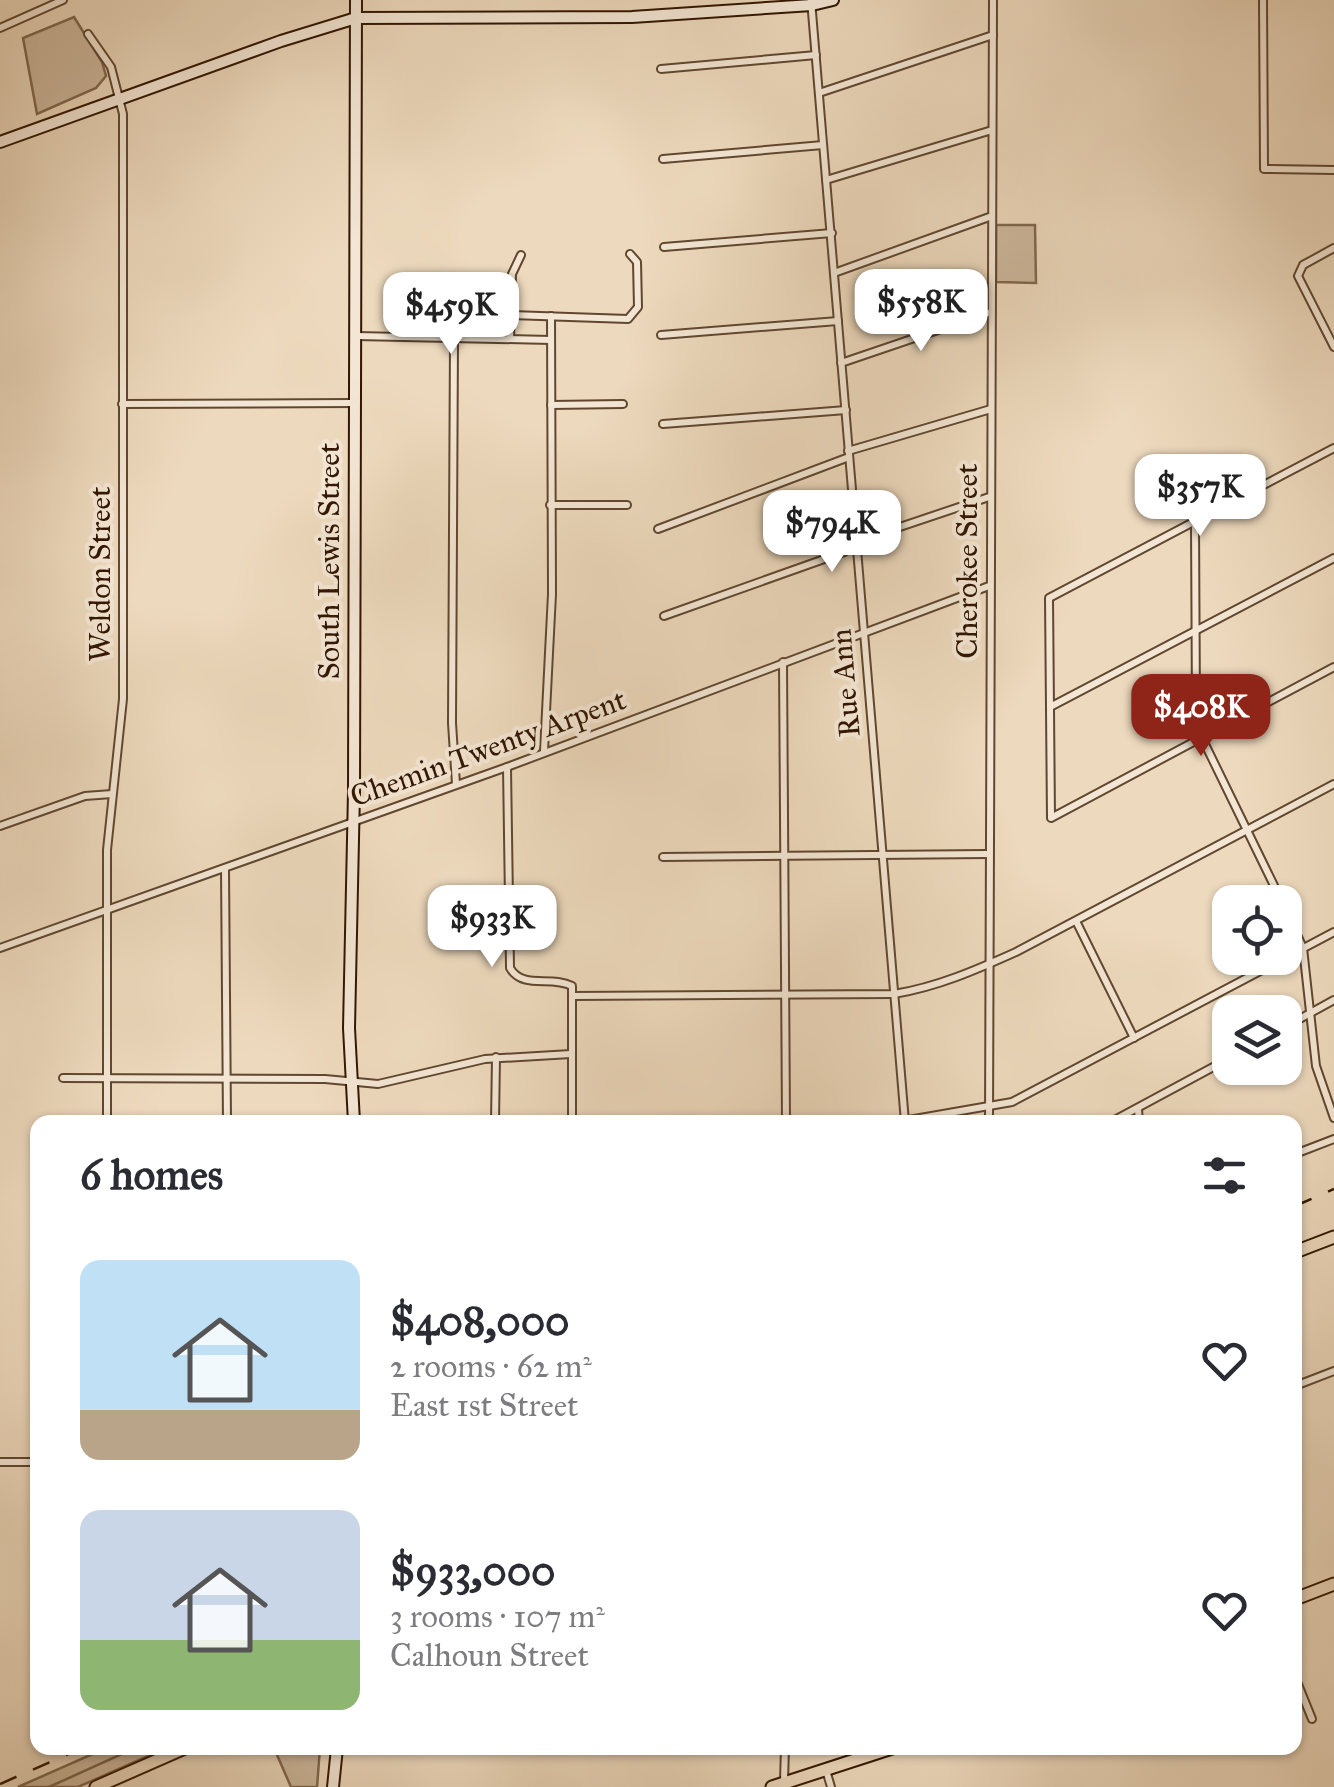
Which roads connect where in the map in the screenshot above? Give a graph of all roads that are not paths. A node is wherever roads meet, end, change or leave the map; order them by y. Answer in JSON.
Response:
{"nodes":[{"id":1,"x":64,"y":0,"type":"edge"},
{"id":2,"x":356,"y":0,"type":"edge"},
{"id":3,"x":834,"y":0,"type":"edge"},
{"id":4,"x":993,"y":0,"type":"edge"},
{"id":5,"x":1263,"y":0,"type":"edge"},
{"id":6,"x":812,"y":2,"type":"edge"},
{"id":7,"x":356,"y":18,"type":"junction"},
{"id":8,"x":0,"y":28,"type":"edge"},
{"id":9,"x":88,"y":34,"type":"dead end"},
{"id":10,"x":993,"y":35,"type":"junction"},
{"id":11,"x":816,"y":55,"type":"junction"},
{"id":12,"x":661,"y":69,"type":"dead end"},
{"id":13,"x":819,"y":93,"type":"junction"},
{"id":14,"x":119,"y":98,"type":"junction"},
{"id":15,"x":992,"y":130,"type":"junction"},
{"id":16,"x":0,"y":142,"type":"edge"},
{"id":17,"x":823,"y":146,"type":"junction"},
{"id":18,"x":664,"y":159,"type":"dead end"},
{"id":19,"x":1334,"y":170,"type":"edge"},
{"id":20,"x":826,"y":180,"type":"junction"},
{"id":21,"x":992,"y":216,"type":"junction"},
{"id":22,"x":832,"y":233,"type":"junction"},
{"id":23,"x":664,"y":247,"type":"dead end"},
{"id":24,"x":1334,"y":248,"type":"edge"},
{"id":25,"x":630,"y":254,"type":"dead end"},
{"id":26,"x":521,"y":255,"type":"dead end"},
{"id":27,"x":834,"y":273,"type":"junction"},
{"id":28,"x":992,"y":312,"type":"junction"},
{"id":29,"x":510,"y":314,"type":"junction"},
{"id":30,"x":552,"y":316,"type":"junction"},
{"id":31,"x":838,"y":321,"type":"junction"},
{"id":32,"x":661,"y":335,"type":"dead end"},
{"id":33,"x":355,"y":336,"type":"junction"},
{"id":34,"x":454,"y":338,"type":"junction"},
{"id":35,"x":510,"y":339,"type":"junction"},
{"id":36,"x":551,"y":340,"type":"junction"},
{"id":37,"x":1334,"y":348,"type":"edge"},
{"id":38,"x":841,"y":363,"type":"junction"},
{"id":39,"x":354,"y":403,"type":"junction"},
{"id":40,"x":122,"y":404,"type":"junction"},
{"id":41,"x":551,"y":404,"type":"junction"},
{"id":42,"x":623,"y":404,"type":"dead end"},
{"id":43,"x":992,"y":409,"type":"junction"},
{"id":44,"x":846,"y":410,"type":"junction"},
{"id":45,"x":663,"y":424,"type":"dead end"},
{"id":46,"x":1334,"y":448,"type":"edge"},
{"id":47,"x":848,"y":454,"type":"junction"},
{"id":48,"x":989,"y":497,"type":"junction"},
{"id":49,"x":550,"y":505,"type":"junction"},
{"id":50,"x":626,"y":505,"type":"dead end"},
{"id":51,"x":1194,"y":522,"type":"junction"},
{"id":52,"x":658,"y":529,"type":"dead end"},
{"id":53,"x":856,"y":544,"type":"junction"},
{"id":54,"x":1334,"y":558,"type":"edge"},
{"id":55,"x":989,"y":586,"type":"junction"},
{"id":56,"x":664,"y":616,"type":"dead end"},
{"id":57,"x":1195,"y":631,"type":"junction"},
{"id":58,"x":864,"y":632,"type":"junction"},
{"id":59,"x":784,"y":662,"type":"junction"},
{"id":60,"x":1334,"y":667,"type":"edge"},
{"id":61,"x":1050,"y":707,"type":"junction"},
{"id":62,"x":1202,"y":738,"type":"junction"},
{"id":63,"x":544,"y":752,"type":"junction"},
{"id":64,"x":507,"y":767,"type":"junction"},
{"id":65,"x":456,"y":784,"type":"junction"},
{"id":66,"x":1334,"y":784,"type":"edge"},
{"id":67,"x":112,"y":794,"type":"junction"},
{"id":68,"x":352,"y":823,"type":"junction"},
{"id":69,"x":0,"y":826,"type":"edge"},
{"id":70,"x":1247,"y":830,"type":"junction"},
{"id":71,"x":883,"y":854,"type":"junction"},
{"id":72,"x":988,"y":854,"type":"junction"},
{"id":73,"x":785,"y":856,"type":"junction"},
{"id":74,"x":663,"y":857,"type":"dead end"},
{"id":75,"x":224,"y":868,"type":"junction"},
{"id":76,"x":1274,"y":885,"type":"edge"},
{"id":77,"x":107,"y":911,"type":"junction"},
{"id":78,"x":1076,"y":920,"type":"junction"},
{"id":79,"x":1334,"y":932,"type":"edge"},
{"id":80,"x":0,"y":948,"type":"edge"},
{"id":81,"x":1303,"y":948,"type":"junction"},
{"id":82,"x":987,"y":965,"type":"junction"},
{"id":83,"x":784,"y":994,"type":"junction"},
{"id":84,"x":894,"y":994,"type":"junction"},
{"id":85,"x":573,"y":996,"type":"junction"},
{"id":86,"x":1334,"y":1000,"type":"edge"},
{"id":87,"x":1309,"y":1014,"type":"junction"},
{"id":88,"x":1302,"y":1018,"type":"edge"},
{"id":89,"x":1134,"y":1038,"type":"junction"},
{"id":90,"x":571,"y":1054,"type":"junction"},
{"id":91,"x":496,"y":1057,"type":"junction"},
{"id":92,"x":1212,"y":1068,"type":"edge"},
{"id":93,"x":62,"y":1078,"type":"dead end"},
{"id":94,"x":107,"y":1079,"type":"junction"},
{"id":95,"x":226,"y":1080,"type":"junction"},
{"id":96,"x":352,"y":1082,"type":"junction"},
{"id":97,"x":988,"y":1108,"type":"junction"},
{"id":98,"x":1138,"y":1109,"type":"junction"},
{"id":99,"x":107,"y":1115,"type":"edge"},
{"id":100,"x":226,"y":1115,"type":"edge"},
{"id":101,"x":354,"y":1115,"type":"edge"},
{"id":102,"x":495,"y":1115,"type":"edge"},
{"id":103,"x":572,"y":1115,"type":"edge"},
{"id":104,"x":786,"y":1115,"type":"edge"},
{"id":105,"x":902,"y":1115,"type":"edge"},
{"id":106,"x":945,"y":1115,"type":"edge"},
{"id":107,"x":988,"y":1115,"type":"edge"},
{"id":108,"x":1126,"y":1115,"type":"edge"},
{"id":109,"x":1138,"y":1115,"type":"edge"},
{"id":110,"x":1334,"y":1118,"type":"edge"},
{"id":111,"x":1334,"y":1139,"type":"edge"},
{"id":112,"x":1302,"y":1151,"type":"edge"},
{"id":113,"x":1334,"y":1237,"type":"edge"},
{"id":114,"x":1302,"y":1249,"type":"edge"},
{"id":115,"x":1334,"y":1371,"type":"edge"},
{"id":116,"x":1302,"y":1383,"type":"edge"},
{"id":117,"x":0,"y":1462,"type":"edge"},
{"id":118,"x":30,"y":1462,"type":"edge"},
{"id":119,"x":1334,"y":1584,"type":"edge"},
{"id":120,"x":1302,"y":1596,"type":"edge"},
{"id":121,"x":1302,"y":1694,"type":"edge"},
{"id":122,"x":1312,"y":1719,"type":"dead end"},
{"id":123,"x":169,"y":1755,"type":"edge"},
{"id":124,"x":336,"y":1755,"type":"edge"},
{"id":125,"x":784,"y":1755,"type":"edge"},
{"id":126,"x":870,"y":1755,"type":"edge"},
{"id":127,"x":826,"y":1769,"type":"junction"},
{"id":128,"x":778,"y":1784,"type":"edge"},
{"id":129,"x":96,"y":1787,"type":"edge"},
{"id":130,"x":333,"y":1787,"type":"edge"},
{"id":131,"x":831,"y":1787,"type":"edge"}],
"edges":[{"from":1,"to":8,"type":"street"},
{"from":2,"to":7,"type":"main road","name":"South Lewis Street"},
{"from":3,"to":6,"type":"main road"},
{"from":4,"to":10,"type":"street","name":"Cherokee Street"},
{"from":5,"to":19,"type":"street"},
{"from":6,"to":7,"type":"main road"},
{"from":6,"to":11,"type":"street","name":"Rue Ann"},
{"from":7,"to":14,"type":"main road"},
{"from":7,"to":33,"type":"main road","name":"South Lewis Street"},
{"from":9,"to":14,"type":"street","name":"Weldon Street"},
{"from":10,"to":13,"type":"street"},
{"from":10,"to":15,"type":"street","name":"Cherokee Street"},
{"from":11,"to":12,"type":"street"},
{"from":11,"to":13,"type":"street","name":"Rue Ann"},
{"from":13,"to":17,"type":"street","name":"Rue Ann"},
{"from":14,"to":16,"type":"main road"},
{"from":14,"to":40,"type":"street","name":"Weldon Street"},
{"from":15,"to":20,"type":"street"},
{"from":15,"to":21,"type":"street","name":"Cherokee Street"},
{"from":17,"to":18,"type":"street"},
{"from":17,"to":20,"type":"street","name":"Rue Ann"},
{"from":20,"to":22,"type":"street","name":"Rue Ann"},
{"from":21,"to":27,"type":"street"},
{"from":21,"to":28,"type":"street","name":"Cherokee Street"},
{"from":22,"to":23,"type":"street"},
{"from":22,"to":27,"type":"street","name":"Rue Ann"},
{"from":24,"to":37,"type":"street"},
{"from":25,"to":30,"type":"street"},
{"from":26,"to":29,"type":"street"},
{"from":27,"to":31,"type":"street","name":"Rue Ann"},
{"from":28,"to":38,"type":"street"},
{"from":28,"to":43,"type":"street","name":"Cherokee Street"},
{"from":29,"to":30,"type":"street"},
{"from":29,"to":35,"type":"street"},
{"from":30,"to":36,"type":"street"},
{"from":31,"to":32,"type":"street"},
{"from":31,"to":38,"type":"street","name":"Rue Ann"},
{"from":33,"to":34,"type":"street"},
{"from":33,"to":39,"type":"main road","name":"South Lewis Street"},
{"from":34,"to":35,"type":"street"},
{"from":34,"to":65,"type":"street"},
{"from":35,"to":36,"type":"street"},
{"from":36,"to":41,"type":"street"},
{"from":38,"to":44,"type":"street","name":"Rue Ann"},
{"from":39,"to":40,"type":"street"},
{"from":39,"to":68,"type":"main road","name":"South Lewis Street"},
{"from":40,"to":67,"type":"street","name":"Weldon Street"},
{"from":41,"to":42,"type":"street"},
{"from":41,"to":49,"type":"street"},
{"from":43,"to":47,"type":"street"},
{"from":43,"to":48,"type":"street","name":"Cherokee Street"},
{"from":44,"to":45,"type":"street"},
{"from":44,"to":47,"type":"street","name":"Rue Ann"},
{"from":46,"to":51,"type":"street"},
{"from":47,"to":52,"type":"street"},
{"from":47,"to":53,"type":"street","name":"Rue Ann"},
{"from":48,"to":53,"type":"street"},
{"from":48,"to":55,"type":"street","name":"Cherokee Street"},
{"from":49,"to":50,"type":"street"},
{"from":49,"to":63,"type":"street"},
{"from":51,"to":57,"type":"street"},
{"from":51,"to":61,"type":"street"},
{"from":53,"to":56,"type":"street"},
{"from":53,"to":58,"type":"street","name":"Rue Ann"},
{"from":54,"to":57,"type":"street"},
{"from":55,"to":58,"type":"street","name":"Chemin Twenty Arpent"},
{"from":55,"to":72,"type":"street","name":"Cherokee Street"},
{"from":57,"to":61,"type":"street"},
{"from":57,"to":62,"type":"street"},
{"from":58,"to":59,"type":"street","name":"Chemin Twenty Arpent"},
{"from":58,"to":71,"type":"street","name":"Rue Ann"},
{"from":59,"to":63,"type":"street","name":"Chemin Twenty Arpent"},
{"from":59,"to":73,"type":"street"},
{"from":60,"to":62,"type":"street"},
{"from":61,"to":62,"type":"street"},
{"from":62,"to":70,"type":"street"},
{"from":63,"to":64,"type":"street","name":"Chemin Twenty Arpent"},
{"from":64,"to":65,"type":"street","name":"Chemin Twenty Arpent"},
{"from":64,"to":85,"type":"street"},
{"from":65,"to":68,"type":"street","name":"Chemin Twenty Arpent"},
{"from":66,"to":70,"type":"street"},
{"from":67,"to":69,"type":"street"},
{"from":67,"to":77,"type":"street","name":"Weldon Street"},
{"from":68,"to":75,"type":"street","name":"Chemin Twenty Arpent"},
{"from":68,"to":96,"type":"main road","name":"South Lewis Street"},
{"from":70,"to":76,"type":"street"},
{"from":70,"to":78,"type":"street"},
{"from":71,"to":72,"type":"street"},
{"from":71,"to":73,"type":"street"},
{"from":71,"to":84,"type":"street","name":"Rue Ann"},
{"from":72,"to":82,"type":"street","name":"Cherokee Street"},
{"from":73,"to":74,"type":"street"},
{"from":73,"to":83,"type":"street"},
{"from":75,"to":77,"type":"street","name":"Chemin Twenty Arpent"},
{"from":75,"to":95,"type":"street"},
{"from":77,"to":80,"type":"street","name":"Chemin Twenty Arpent"},
{"from":77,"to":94,"type":"street","name":"Weldon Street"},
{"from":78,"to":82,"type":"street"},
{"from":78,"to":89,"type":"street"},
{"from":79,"to":81,"type":"street"},
{"from":81,"to":87,"type":"street"},
{"from":81,"to":89,"type":"street"},
{"from":82,"to":84,"type":"street"},
{"from":82,"to":97,"type":"street","name":"Cherokee Street"},
{"from":83,"to":84,"type":"street"},
{"from":83,"to":85,"type":"street"},
{"from":83,"to":104,"type":"street"},
{"from":84,"to":105,"type":"street","name":"Rue Ann"},
{"from":85,"to":90,"type":"street"},
{"from":86,"to":87,"type":"street"},
{"from":87,"to":88,"type":"street"},
{"from":87,"to":110,"type":"street"},
{"from":89,"to":97,"type":"street"},
{"from":90,"to":91,"type":"street"},
{"from":90,"to":103,"type":"street"},
{"from":91,"to":96,"type":"street"},
{"from":91,"to":102,"type":"street"},
{"from":92,"to":98,"type":"street"},
{"from":93,"to":94,"type":"street"},
{"from":94,"to":95,"type":"street"},
{"from":94,"to":99,"type":"street","name":"Weldon Street"},
{"from":95,"to":96,"type":"street"},
{"from":95,"to":100,"type":"street"},
{"from":96,"to":101,"type":"main road","name":"South Lewis Street"},
{"from":97,"to":106,"type":"street"},
{"from":97,"to":107,"type":"street","name":"Cherokee Street"},
{"from":98,"to":108,"type":"street"},
{"from":98,"to":109,"type":"street"},
{"from":111,"to":112,"type":"street"},
{"from":113,"to":114,"type":"main road"},
{"from":115,"to":116,"type":"street"},
{"from":117,"to":118,"type":"street"},
{"from":119,"to":120,"type":"main road"},
{"from":121,"to":122,"type":"street"},
{"from":123,"to":129,"type":"main road"},
{"from":124,"to":130,"type":"main road"},
{"from":125,"to":128,"type":"street"},
{"from":126,"to":127,"type":"main road"},
{"from":127,"to":128,"type":"main road"},
{"from":127,"to":131,"type":"street"}]}
